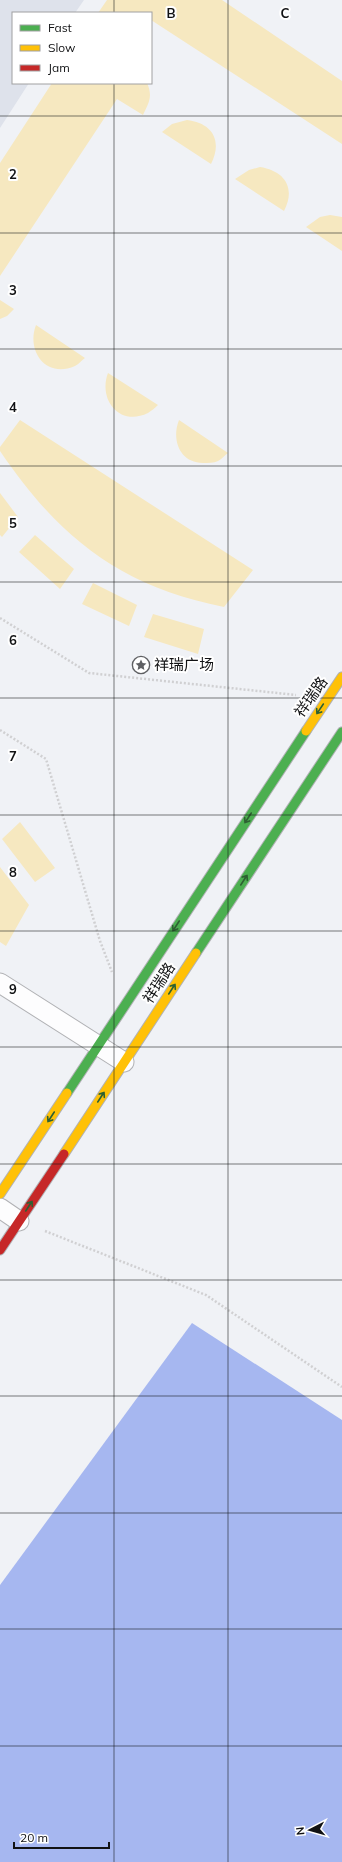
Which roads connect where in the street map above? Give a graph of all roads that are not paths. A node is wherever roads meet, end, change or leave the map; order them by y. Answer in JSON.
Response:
{"nodes":[{"id":1,"x":342,"y":677,"type":"edge"},
{"id":2,"x":342,"y":732,"type":"edge"},
{"id":3,"x":0,"y":983,"type":"edge"},
{"id":4,"x":98,"y":1046,"type":"junction"},
{"id":5,"x":124,"y":1062,"type":"junction"},
{"id":6,"x":0,"y":1194,"type":"edge"},
{"id":7,"x":0,"y":1208,"type":"edge"},
{"id":8,"x":19,"y":1221,"type":"junction"},
{"id":9,"x":0,"y":1250,"type":"edge"}],
"edges":[{"from":1,"to":4,"type":"main road","name":"祥瑞路","one_way":true},
{"from":5,"to":2,"type":"main road","name":"祥瑞路","one_way":true},
{"from":3,"to":4,"type":"lane"},
{"from":4,"to":5,"type":"lane"},
{"from":4,"to":6,"type":"main road","name":"祥瑞路","one_way":true},
{"from":8,"to":5,"type":"main road","name":"祥瑞路","one_way":true},
{"from":7,"to":8,"type":"lane"},
{"from":8,"to":9,"type":"main road","name":"祥瑞路"}]}
